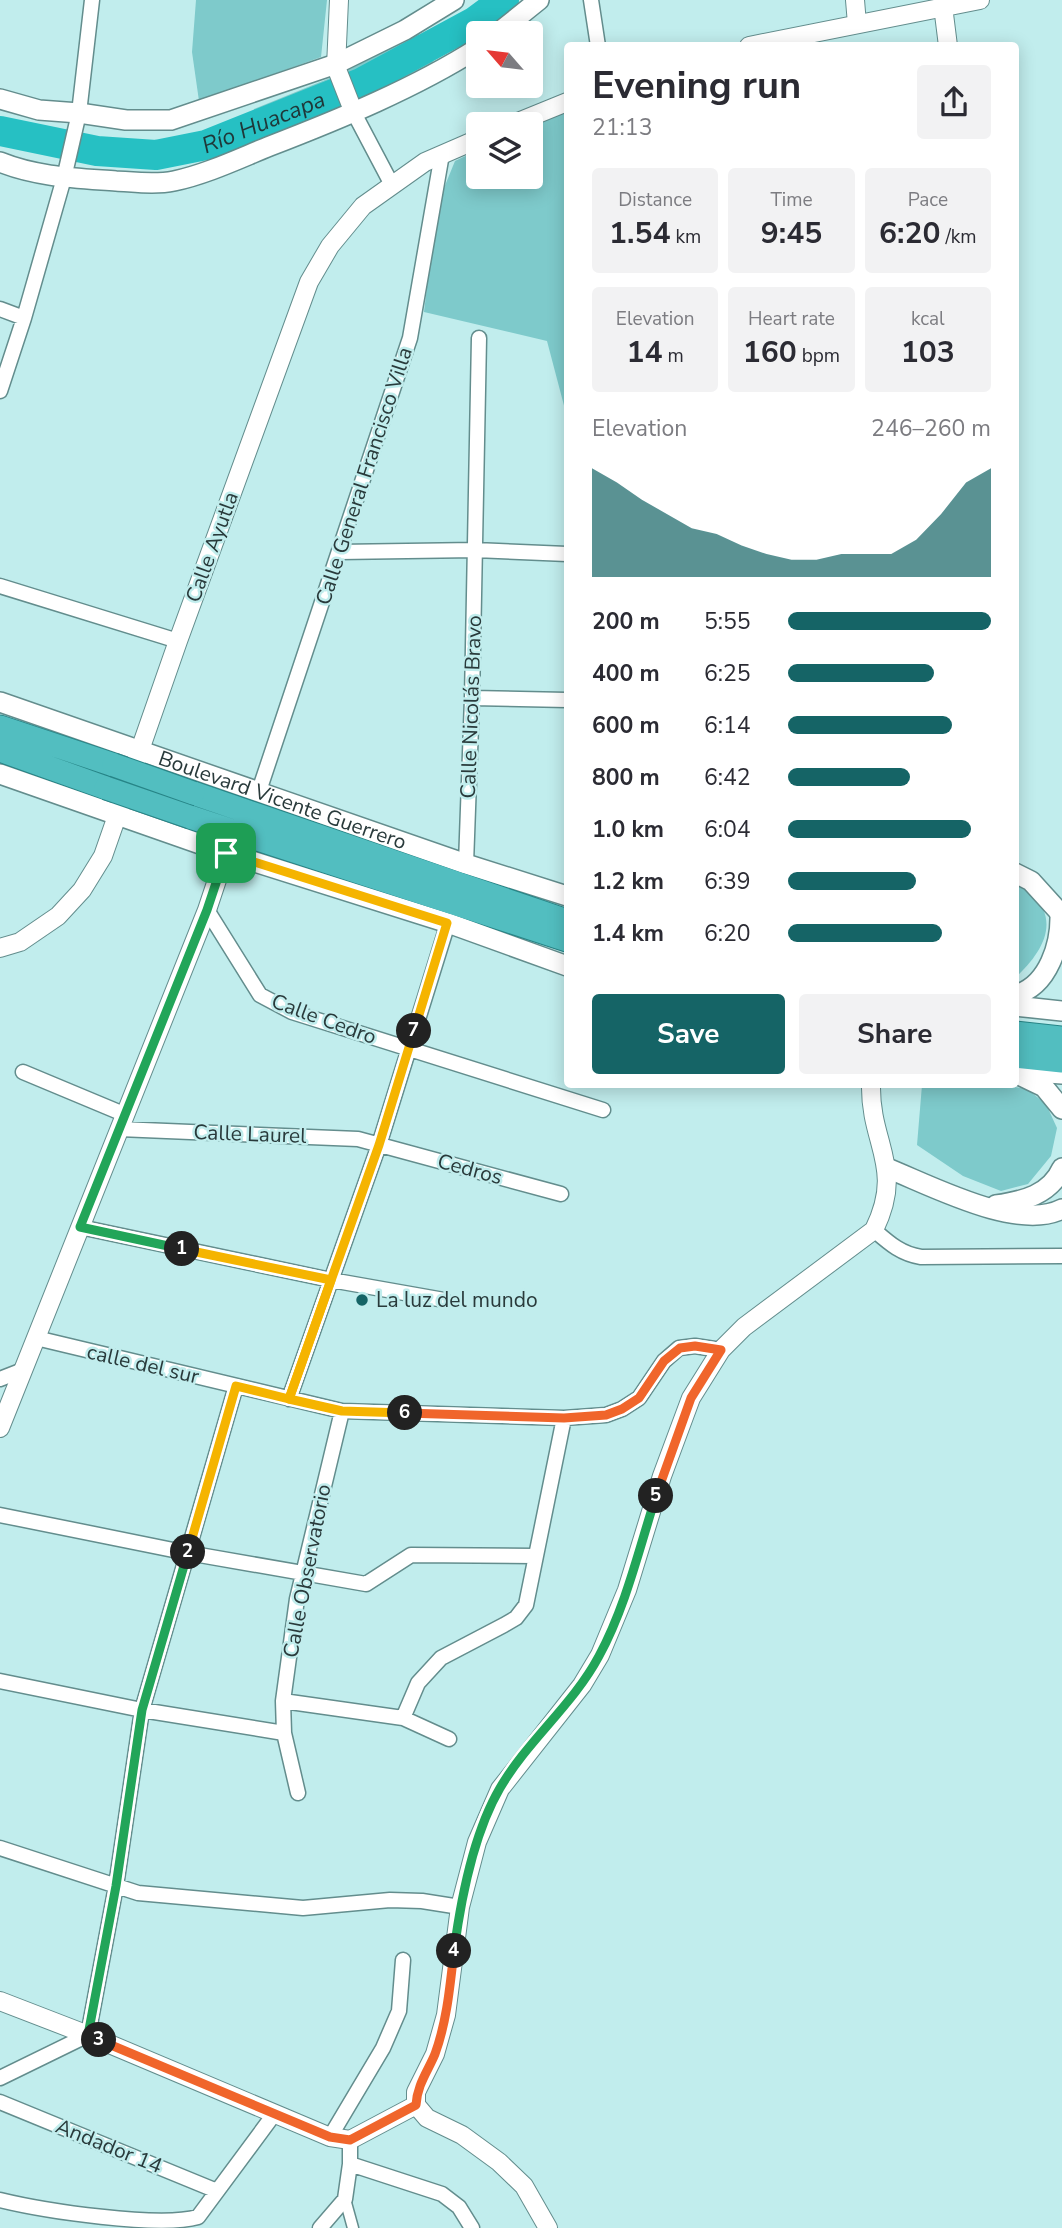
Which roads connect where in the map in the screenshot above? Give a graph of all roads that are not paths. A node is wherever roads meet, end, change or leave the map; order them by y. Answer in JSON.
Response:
{"nodes":[{"id":1,"x":92,"y":0,"type":"edge"},
{"id":2,"x":339,"y":0,"type":"edge"},
{"id":3,"x":454,"y":0,"type":"edge"},
{"id":4,"x":539,"y":0,"type":"edge"},
{"id":5,"x":591,"y":0,"type":"edge"},
{"id":6,"x":855,"y":0,"type":"edge"},
{"id":7,"x":981,"y":0,"type":"edge"},
{"id":8,"x":943,"y":6,"type":"junction"},
{"id":9,"x":513,"y":21,"type":"edge"},
{"id":10,"x":858,"y":24,"type":"junction"},
{"id":11,"x":596,"y":42,"type":"edge"},
{"id":12,"x":769,"y":42,"type":"edge"},
{"id":13,"x":948,"y":42,"type":"edge"},
{"id":14,"x":466,"y":55,"type":"edge"},
{"id":15,"x":336,"y":66,"type":"junction"},
{"id":16,"x":0,"y":99,"type":"edge"},
{"id":17,"x":564,"y":103,"type":"edge"},
{"id":18,"x":352,"y":109,"type":"junction"},
{"id":19,"x":542,"y":112,"type":"edge"},
{"id":20,"x":78,"y":117,"type":"junction"},
{"id":21,"x":466,"y":144,"type":"edge"},
{"id":22,"x":442,"y":154,"type":"junction"},
{"id":23,"x":0,"y":162,"type":"edge"},
{"id":24,"x":65,"y":173,"type":"junction"},
{"id":25,"x":392,"y":185,"type":"junction"},
{"id":26,"x":0,"y":309,"type":"edge"},
{"id":27,"x":24,"y":318,"type":"junction"},
{"id":28,"x":479,"y":338,"type":"dead end"},
{"id":29,"x":0,"y":391,"type":"edge"},
{"id":30,"x":475,"y":550,"type":"junction"},
{"id":31,"x":339,"y":552,"type":"junction"},
{"id":32,"x":564,"y":554,"type":"edge"},
{"id":33,"x":0,"y":586,"type":"edge"},
{"id":34,"x":178,"y":641,"type":"junction"},
{"id":35,"x":472,"y":698,"type":"junction"},
{"id":36,"x":564,"y":699,"type":"edge"},
{"id":37,"x":0,"y":702,"type":"edge"},
{"id":38,"x":0,"y":727,"type":"edge"},
{"id":39,"x":0,"y":750,"type":"edge"},
{"id":40,"x":142,"y":750,"type":"junction"},
{"id":41,"x":0,"y":774,"type":"edge"},
{"id":42,"x":259,"y":791,"type":"junction"},
{"id":43,"x":117,"y":815,"type":"junction"},
{"id":44,"x":226,"y":853,"type":"junction"},
{"id":45,"x":466,"y":864,"type":"junction"},
{"id":46,"x":1019,"y":875,"type":"edge"},
{"id":47,"x":564,"y":895,"type":"edge"},
{"id":48,"x":207,"y":910,"type":"junction"},
{"id":49,"x":1061,"y":914,"type":"edge"},
{"id":50,"x":564,"y":920,"type":"edge"},
{"id":51,"x":447,"y":923,"type":"junction"},
{"id":52,"x":564,"y":939,"type":"edge"},
{"id":53,"x":0,"y":948,"type":"edge"},
{"id":54,"x":564,"y":965,"type":"edge"},
{"id":55,"x":1019,"y":994,"type":"edge"},
{"id":56,"x":1019,"y":1006,"type":"edge"},
{"id":57,"x":1062,"y":1011,"type":"edge"},
{"id":58,"x":1019,"y":1033,"type":"edge"},
{"id":59,"x":1062,"y":1038,"type":"edge"},
{"id":60,"x":409,"y":1049,"type":"junction"},
{"id":61,"x":1019,"y":1057,"type":"edge"},
{"id":62,"x":1062,"y":1062,"type":"edge"},
{"id":63,"x":23,"y":1072,"type":"dead end"},
{"id":64,"x":1019,"y":1072,"type":"edge"},
{"id":65,"x":1019,"y":1074,"type":"edge"},
{"id":66,"x":1062,"y":1074,"type":"edge"},
{"id":67,"x":871,"y":1088,"type":"edge"},
{"id":68,"x":1062,"y":1109,"type":"edge"},
{"id":69,"x":603,"y":1110,"type":"dead end"},
{"id":70,"x":122,"y":1122,"type":"junction"},
{"id":71,"x":379,"y":1145,"type":"junction"},
{"id":72,"x":887,"y":1168,"type":"junction"},
{"id":73,"x":1062,"y":1168,"type":"edge"},
{"id":74,"x":561,"y":1194,"type":"dead end"},
{"id":75,"x":985,"y":1207,"type":"junction"},
{"id":76,"x":1062,"y":1209,"type":"edge"},
{"id":77,"x":80,"y":1227,"type":"junction"},
{"id":78,"x":874,"y":1230,"type":"junction"},
{"id":79,"x":1062,"y":1256,"type":"edge"},
{"id":80,"x":331,"y":1280,"type":"junction"},
{"id":81,"x":444,"y":1300,"type":"dead end"},
{"id":82,"x":36,"y":1338,"type":"junction"},
{"id":83,"x":721,"y":1350,"type":"junction"},
{"id":84,"x":23,"y":1370,"type":"junction"},
{"id":85,"x":0,"y":1379,"type":"edge"},
{"id":86,"x":236,"y":1386,"type":"junction"},
{"id":87,"x":289,"y":1399,"type":"junction"},
{"id":88,"x":342,"y":1411,"type":"junction"},
{"id":89,"x":564,"y":1418,"type":"junction"},
{"id":90,"x":0,"y":1428,"type":"edge"},
{"id":91,"x":0,"y":1515,"type":"edge"},
{"id":92,"x":188,"y":1553,"type":"junction"},
{"id":93,"x":534,"y":1556,"type":"junction"},
{"id":94,"x":303,"y":1574,"type":"junction"},
{"id":95,"x":0,"y":1681,"type":"edge"},
{"id":96,"x":284,"y":1701,"type":"junction"},
{"id":97,"x":142,"y":1710,"type":"junction"},
{"id":98,"x":403,"y":1718,"type":"junction"},
{"id":99,"x":284,"y":1733,"type":"junction"},
{"id":100,"x":449,"y":1739,"type":"dead end"},
{"id":101,"x":298,"y":1793,"type":"dead end"},
{"id":102,"x":0,"y":1849,"type":"edge"},
{"id":103,"x":116,"y":1886,"type":"junction"},
{"id":104,"x":460,"y":1907,"type":"junction"},
{"id":105,"x":403,"y":1960,"type":"dead end"},
{"id":106,"x":0,"y":2001,"type":"edge"},
{"id":107,"x":88,"y":2035,"type":"junction"},
{"id":108,"x":0,"y":2078,"type":"edge"},
{"id":109,"x":0,"y":2102,"type":"edge"},
{"id":110,"x":416,"y":2105,"type":"junction"},
{"id":111,"x":275,"y":2113,"type":"junction"},
{"id":112,"x":330,"y":2137,"type":"junction"},
{"id":113,"x":350,"y":2140,"type":"junction"},
{"id":114,"x":351,"y":2164,"type":"junction"},
{"id":115,"x":217,"y":2191,"type":"junction"},
{"id":116,"x":345,"y":2199,"type":"junction"},
{"id":117,"x":0,"y":2200,"type":"edge"},
{"id":118,"x":320,"y":2228,"type":"edge"},
{"id":119,"x":354,"y":2228,"type":"edge"},
{"id":120,"x":472,"y":2228,"type":"edge"},
{"id":121,"x":548,"y":2228,"type":"edge"}],
"edges":[{"from":1,"to":20,"type":"street"},
{"from":2,"to":15,"type":"street"},
{"from":3,"to":15,"type":"main road"},
{"from":4,"to":9,"type":"main road"},
{"from":5,"to":11,"type":"street"},
{"from":6,"to":10,"type":"street"},
{"from":7,"to":8,"type":"street"},
{"from":8,"to":10,"type":"street"},
{"from":8,"to":13,"type":"street"},
{"from":10,"to":12,"type":"street"},
{"from":14,"to":18,"type":"main road"},
{"from":15,"to":18,"type":"street"},
{"from":15,"to":20,"type":"main road"},
{"from":16,"to":20,"type":"main road"},
{"from":17,"to":19,"type":"street"},
{"from":18,"to":24,"type":"main road"},
{"from":18,"to":25,"type":"street"},
{"from":20,"to":24,"type":"street"},
{"from":21,"to":22,"type":"street","name":"Calle Ayutla"},
{"from":22,"to":25,"type":"street","name":"Calle Ayutla"},
{"from":22,"to":31,"type":"street","name":"Calle General Francisco Villa"},
{"from":23,"to":24,"type":"main road"},
{"from":24,"to":27,"type":"street"},
{"from":25,"to":34,"type":"street","name":"Calle Ayutla"},
{"from":26,"to":27,"type":"street"},
{"from":27,"to":29,"type":"street"},
{"from":28,"to":30,"type":"street","name":"Calle Nicolás Bravo"},
{"from":30,"to":31,"type":"street"},
{"from":30,"to":32,"type":"street"},
{"from":30,"to":35,"type":"street","name":"Calle Nicolás Bravo"},
{"from":31,"to":42,"type":"street","name":"Calle General Francisco Villa"},
{"from":33,"to":34,"type":"street"},
{"from":34,"to":40,"type":"street","name":"Calle Ayutla"},
{"from":35,"to":36,"type":"street"},
{"from":35,"to":45,"type":"street","name":"Calle Nicolás Bravo"},
{"from":37,"to":40,"type":"main road","name":"Boulevard Vicente Guerrero"},
{"from":38,"to":50,"type":"highway","name":"Boulevard Vicente Guerrero","bridge":true},
{"from":39,"to":52,"type":"highway","name":"Boulevard Vicente Guerrero","bridge":true},
{"from":40,"to":42,"type":"main road","name":"Boulevard Vicente Guerrero"},
{"from":40,"to":43,"type":"street","name":"Calle Ayutla"},
{"from":41,"to":43,"type":"main road"},
{"from":42,"to":45,"type":"main road","name":"Boulevard Vicente Guerrero"},
{"from":43,"to":44,"type":"main road"},
{"from":43,"to":53,"type":"street","name":"Calle Ayutla"},
{"from":44,"to":48,"type":"street"},
{"from":44,"to":51,"type":"main road"},
{"from":45,"to":47,"type":"main road","name":"Boulevard Vicente Guerrero"},
{"from":46,"to":49,"type":"main road"},
{"from":48,"to":60,"type":"street","name":"Calle Cedro"},
{"from":48,"to":70,"type":"street"},
{"from":49,"to":55,"type":"main road"},
{"from":51,"to":54,"type":"main road"},
{"from":51,"to":60,"type":"street"},
{"from":56,"to":57,"type":"main road"},
{"from":58,"to":59,"type":"highway"},
{"from":60,"to":69,"type":"street","name":"Calle Cedro"},
{"from":60,"to":71,"type":"street"},
{"from":61,"to":62,"type":"highway"},
{"from":63,"to":70,"type":"street"},
{"from":64,"to":66,"type":"main road"},
{"from":65,"to":68,"type":"main road"},
{"from":67,"to":72,"type":"street"},
{"from":70,"to":71,"type":"street","name":"Calle Laurel"},
{"from":70,"to":77,"type":"street"},
{"from":71,"to":74,"type":"street","name":"Cedros"},
{"from":71,"to":80,"type":"street"},
{"from":72,"to":75,"type":"main road"},
{"from":72,"to":78,"type":"street"},
{"from":73,"to":75,"type":"main road"},
{"from":75,"to":76,"type":"main road"},
{"from":77,"to":80,"type":"street"},
{"from":77,"to":82,"type":"street"},
{"from":78,"to":79,"type":"street"},
{"from":78,"to":83,"type":"street"},
{"from":80,"to":81,"type":"street"},
{"from":80,"to":87,"type":"street"},
{"from":82,"to":84,"type":"street"},
{"from":82,"to":86,"type":"street","name":"calle del sur"},
{"from":83,"to":89,"type":"street","name":"calle del sur"},
{"from":83,"to":104,"type":"street"},
{"from":84,"to":85,"type":"street"},
{"from":84,"to":90,"type":"street"},
{"from":86,"to":87,"type":"street","name":"calle del sur"},
{"from":86,"to":92,"type":"street"},
{"from":87,"to":88,"type":"street","name":"calle del sur"},
{"from":88,"to":89,"type":"street","name":"calle del sur"},
{"from":88,"to":94,"type":"street","name":"Calle Observatorio"},
{"from":89,"to":93,"type":"street"},
{"from":91,"to":92,"type":"street"},
{"from":92,"to":94,"type":"street"},
{"from":92,"to":97,"type":"street"},
{"from":93,"to":94,"type":"street"},
{"from":93,"to":98,"type":"street"},
{"from":94,"to":96,"type":"street","name":"Calle Observatorio"},
{"from":95,"to":97,"type":"street"},
{"from":96,"to":98,"type":"street"},
{"from":96,"to":99,"type":"street","name":"Calle Observatorio"},
{"from":97,"to":99,"type":"street"},
{"from":97,"to":103,"type":"street"},
{"from":98,"to":100,"type":"street"},
{"from":99,"to":101,"type":"street","name":"Calle Observatorio"},
{"from":102,"to":103,"type":"street"},
{"from":103,"to":104,"type":"street"},
{"from":103,"to":107,"type":"street"},
{"from":104,"to":110,"type":"street"},
{"from":105,"to":112,"type":"street"},
{"from":106,"to":107,"type":"street"},
{"from":107,"to":108,"type":"street"},
{"from":107,"to":111,"type":"street"},
{"from":109,"to":115,"type":"street","name":"Andador 14"},
{"from":110,"to":113,"type":"street"},
{"from":110,"to":121,"type":"street"},
{"from":111,"to":112,"type":"street"},
{"from":111,"to":115,"type":"street"},
{"from":112,"to":113,"type":"street"},
{"from":113,"to":114,"type":"street"},
{"from":114,"to":116,"type":"street"},
{"from":114,"to":120,"type":"street"},
{"from":115,"to":117,"type":"street"},
{"from":116,"to":118,"type":"street"},
{"from":116,"to":119,"type":"street"}]}
